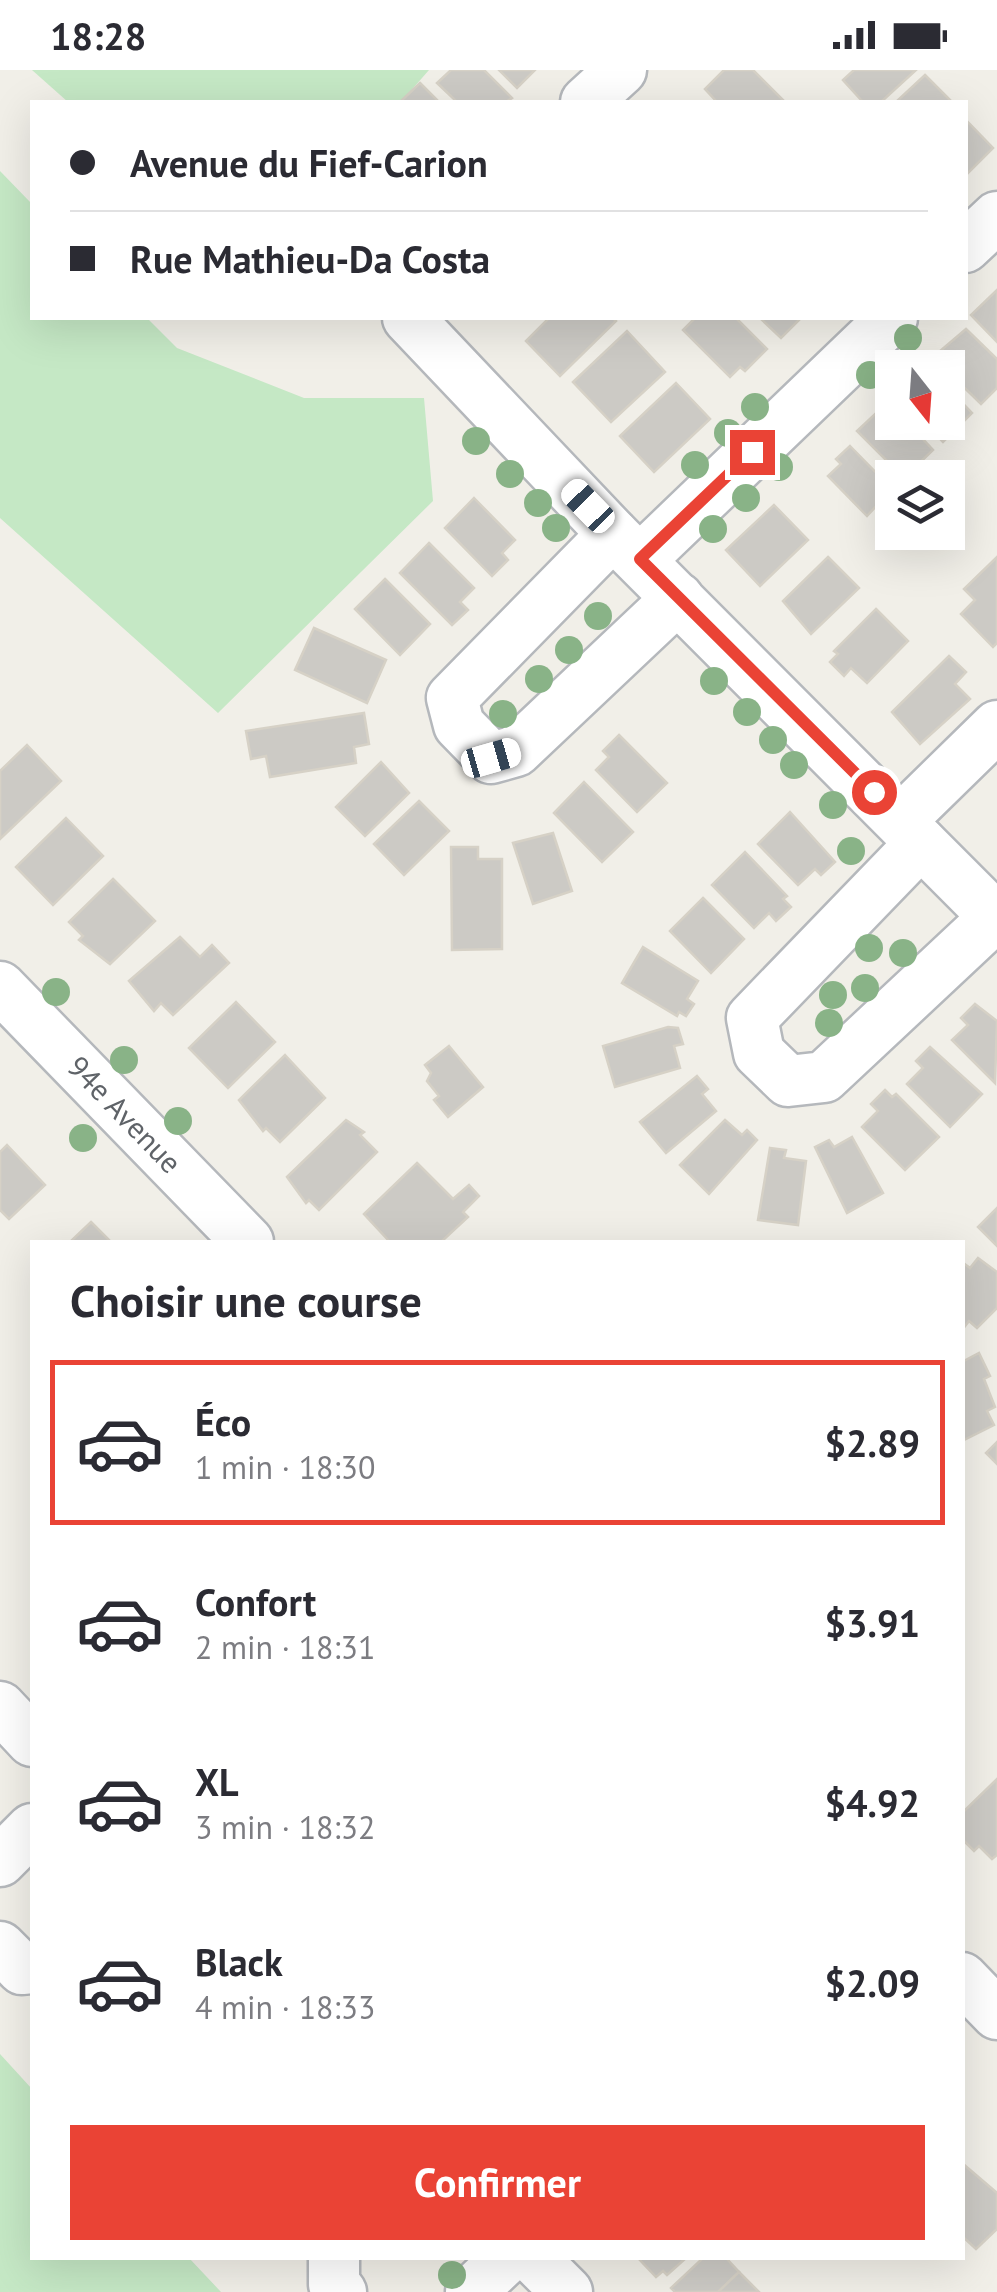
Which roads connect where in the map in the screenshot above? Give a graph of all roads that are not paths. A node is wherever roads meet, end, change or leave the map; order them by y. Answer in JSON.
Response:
{"nodes":[{"id":1,"x":621,"y":70,"type":"edge"},
{"id":2,"x":588,"y":100,"type":"edge"},
{"id":3,"x":997,"y":216,"type":"edge"},
{"id":4,"x":968,"y":244,"type":"edge"},
{"id":5,"x":410,"y":320,"type":"edge"},
{"id":6,"x":890,"y":320,"type":"edge"},
{"id":7,"x":627,"y":546,"type":"junction"},
{"id":8,"x":678,"y":598,"type":"junction"},
{"id":9,"x":997,"y":726,"type":"edge"},
{"id":10,"x":911,"y":831,"type":"junction"},
{"id":11,"x":996,"y":918,"type":"edge"},
{"id":12,"x":0,"y":987,"type":"edge"},
{"id":13,"x":246,"y":1240,"type":"edge"},
{"id":14,"x":0,"y":1707,"type":"edge"},
{"id":15,"x":30,"y":1739,"type":"edge"},
{"id":16,"x":30,"y":1831,"type":"edge"},
{"id":17,"x":0,"y":1861,"type":"edge"},
{"id":18,"x":0,"y":1947,"type":"edge"},
{"id":19,"x":30,"y":1968,"type":"edge"},
{"id":20,"x":965,"y":1981,"type":"edge"},
{"id":21,"x":997,"y":2014,"type":"edge"},
{"id":22,"x":334,"y":2260,"type":"edge"},
{"id":23,"x":504,"y":2260,"type":"edge"},
{"id":24,"x":536,"y":2260,"type":"edge"},
{"id":25,"x":341,"y":2292,"type":"edge"},
{"id":26,"x":471,"y":2292,"type":"edge"},
{"id":27,"x":567,"y":2292,"type":"edge"}],
"edges":[{"from":1,"to":2,"type":"street"},
{"from":3,"to":4,"type":"street"},
{"from":5,"to":7,"type":"street"},
{"from":6,"to":7,"type":"street"},
{"from":7,"to":8,"type":"street"},
{"from":7,"to":8,"type":"street"},
{"from":8,"to":10,"type":"street"},
{"from":9,"to":10,"type":"street"},
{"from":10,"to":11,"type":"street"},
{"from":10,"to":11,"type":"street"},
{"from":12,"to":13,"type":"street","name":"94e Avenue"},
{"from":14,"to":15,"type":"street"},
{"from":16,"to":17,"type":"street"},
{"from":18,"to":19,"type":"street"},
{"from":20,"to":21,"type":"street"},
{"from":22,"to":25,"type":"street"},
{"from":23,"to":26,"type":"street"},
{"from":24,"to":27,"type":"street"}]}
